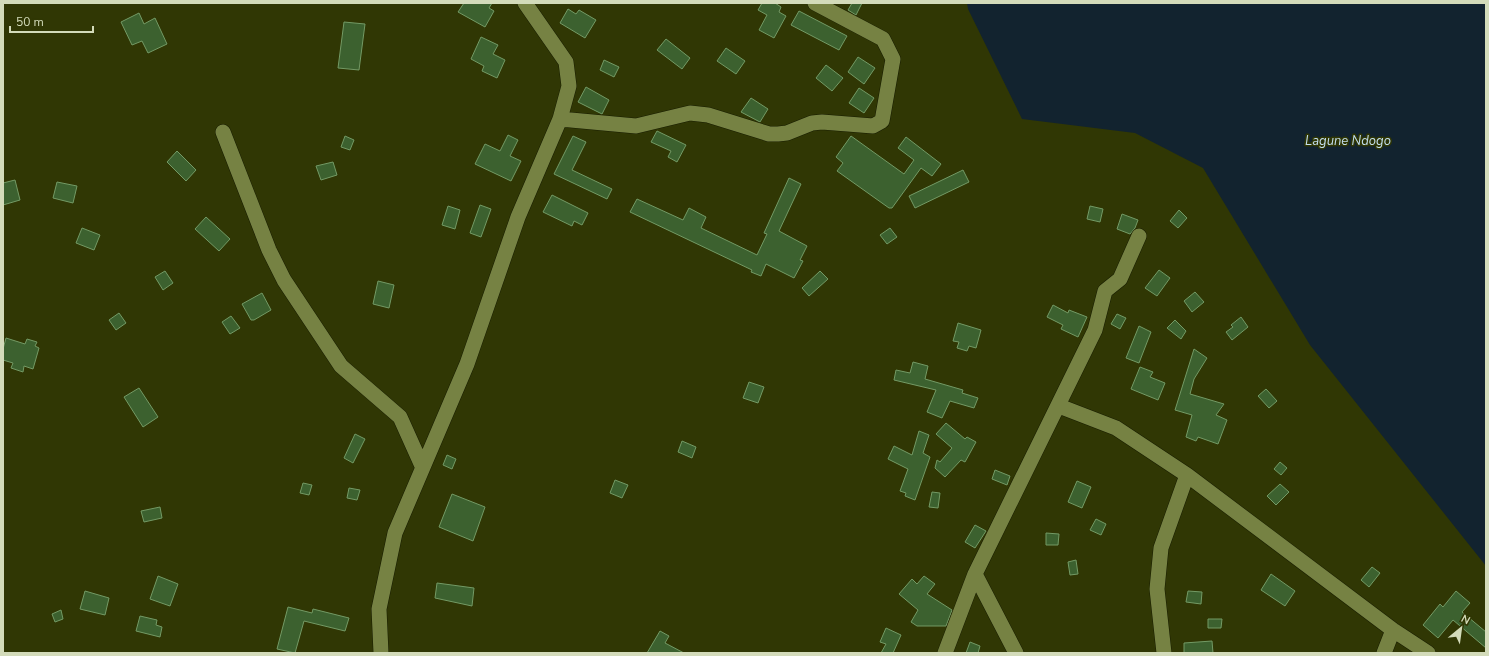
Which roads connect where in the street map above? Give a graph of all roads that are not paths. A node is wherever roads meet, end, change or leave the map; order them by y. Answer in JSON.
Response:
{"nodes":[{"id":1,"x":524,"y":3,"type":"edge"},
{"id":2,"x":815,"y":3,"type":"edge"},
{"id":3,"x":560,"y":119,"type":"junction"},
{"id":4,"x":224,"y":132,"type":"dead end"},
{"id":5,"x":1139,"y":236,"type":"dead end"},
{"id":6,"x":1059,"y":406,"type":"junction"},
{"id":7,"x":422,"y":466,"type":"junction"},
{"id":8,"x":1187,"y":475,"type":"junction"},
{"id":9,"x":975,"y":574,"type":"junction"},
{"id":10,"x":1393,"y":630,"type":"junction"},
{"id":11,"x":381,"y":653,"type":"edge"},
{"id":12,"x":945,"y":653,"type":"edge"},
{"id":13,"x":1016,"y":653,"type":"edge"},
{"id":14,"x":1164,"y":653,"type":"edge"},
{"id":15,"x":1384,"y":653,"type":"edge"},
{"id":16,"x":1428,"y":653,"type":"edge"}],
"edges":[{"from":1,"to":3,"type":"street"},
{"from":2,"to":3,"type":"street"},
{"from":3,"to":7,"type":"street"},
{"from":4,"to":7,"type":"street"},
{"from":5,"to":6,"type":"street"},
{"from":6,"to":8,"type":"street"},
{"from":6,"to":9,"type":"street"},
{"from":7,"to":11,"type":"street"},
{"from":8,"to":10,"type":"street"},
{"from":8,"to":14,"type":"street"},
{"from":9,"to":12,"type":"street"},
{"from":9,"to":13,"type":"street"},
{"from":10,"to":15,"type":"street"},
{"from":10,"to":16,"type":"street"}]}
